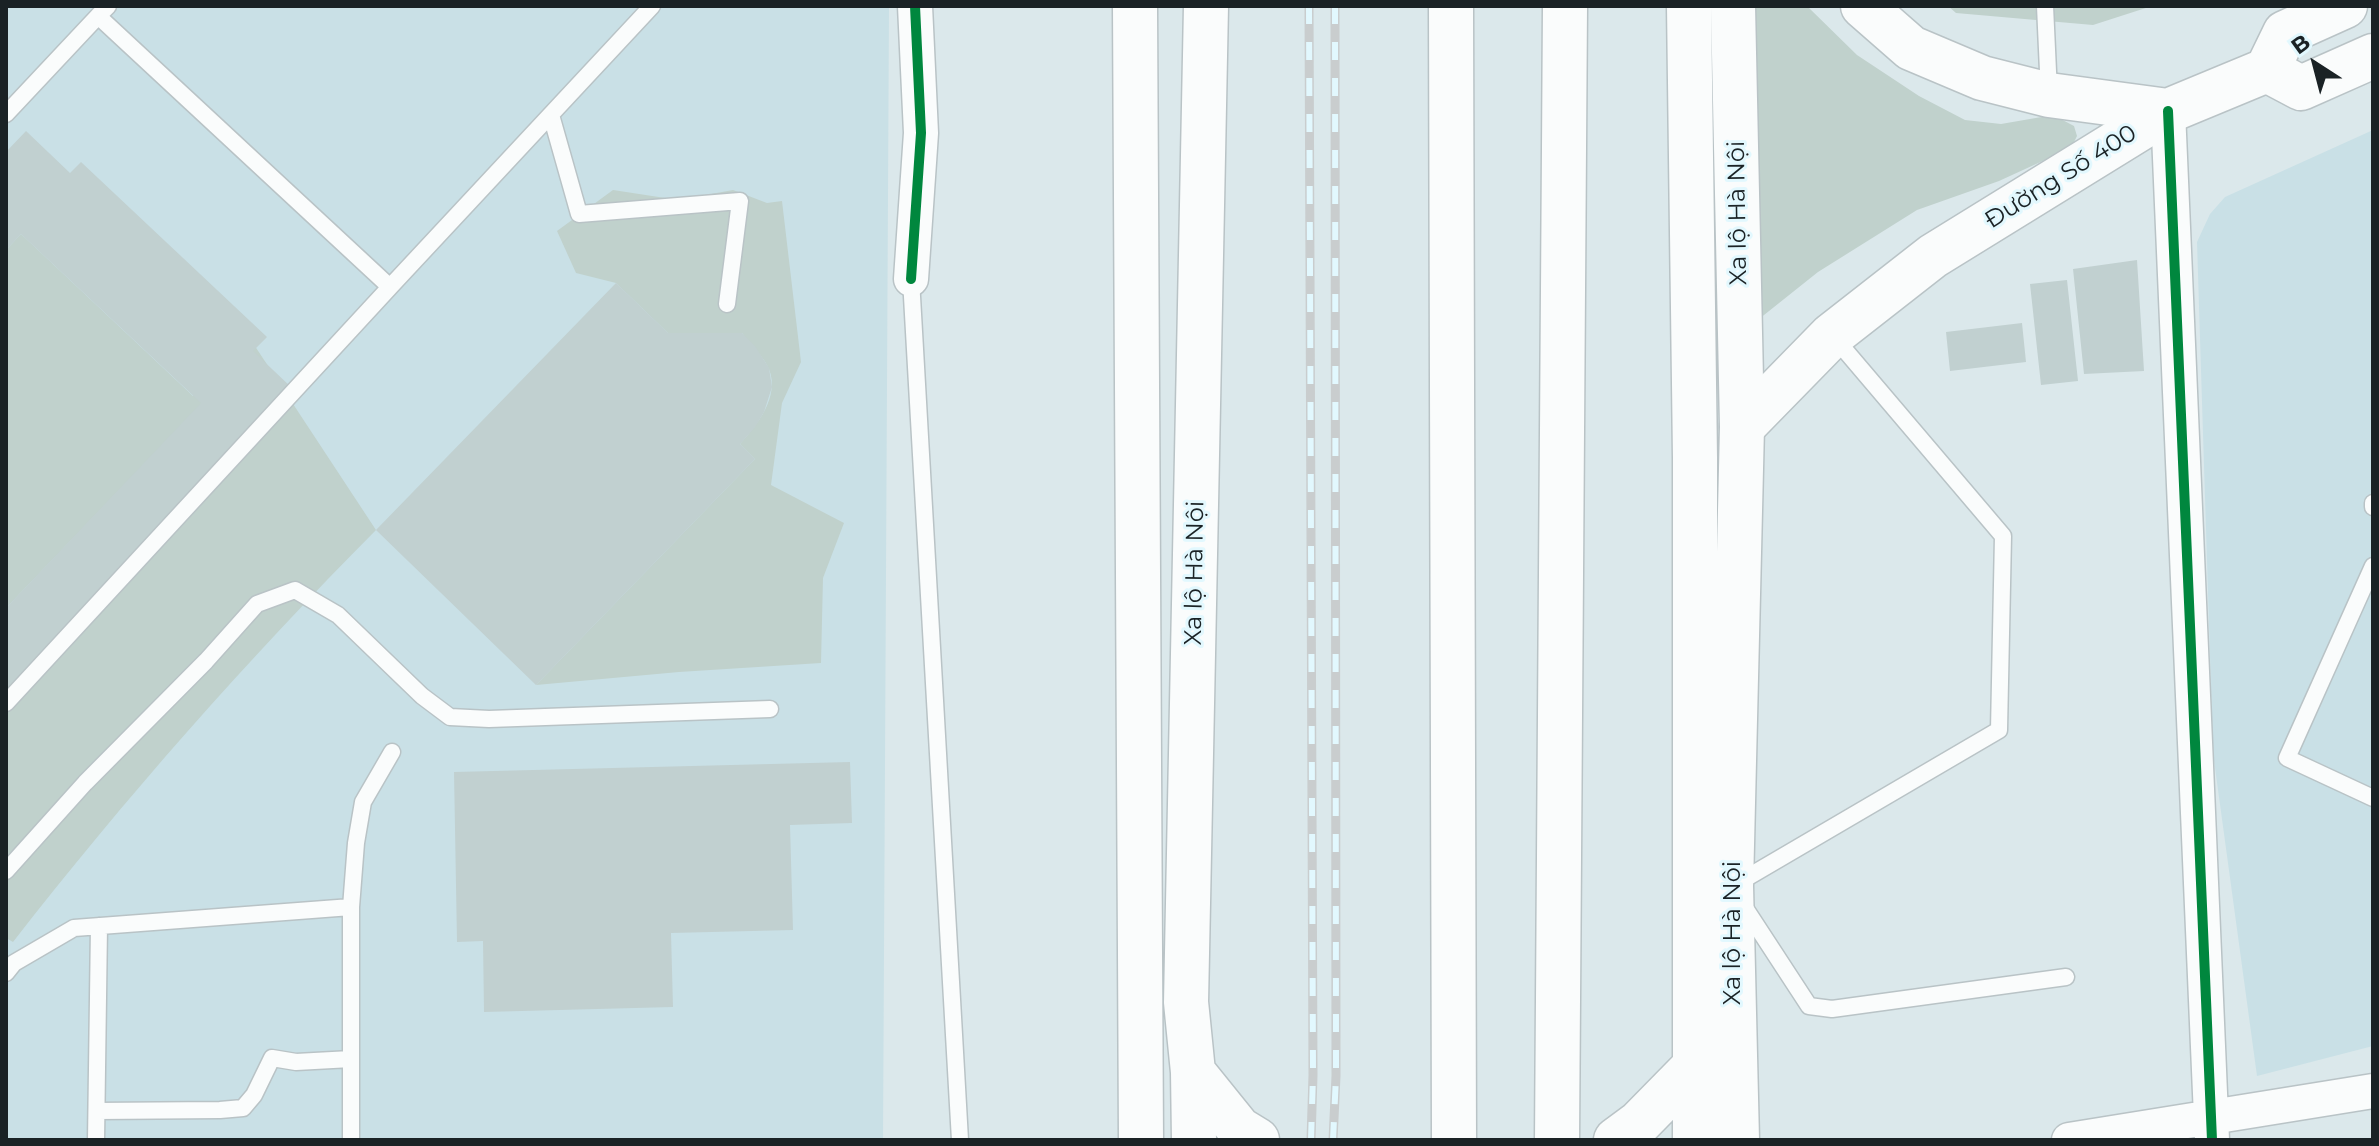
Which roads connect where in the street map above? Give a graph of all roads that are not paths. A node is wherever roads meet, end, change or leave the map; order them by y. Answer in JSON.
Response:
{"nodes":[{"id":1,"x":652,"y":6,"type":"edge"},
{"id":2,"x":915,"y":6,"type":"edge"},
{"id":3,"x":1135,"y":6,"type":"edge"},
{"id":4,"x":1206,"y":6,"type":"edge"},
{"id":5,"x":1451,"y":6,"type":"edge"},
{"id":6,"x":1565,"y":6,"type":"edge"},
{"id":7,"x":1689,"y":6,"type":"edge"},
{"id":8,"x":1733,"y":6,"type":"edge"},
{"id":9,"x":1863,"y":6,"type":"edge"},
{"id":10,"x":2045,"y":6,"type":"edge"},
{"id":11,"x":2345,"y":6,"type":"edge"},
{"id":12,"x":103,"y":11,"type":"edge"},
{"id":13,"x":2373,"y":56,"type":"edge"},
{"id":14,"x":2267,"y":70,"type":"junction"},
{"id":15,"x":2049,"y":95,"type":"junction"},
{"id":16,"x":2168,"y":111,"type":"junction"},
{"id":17,"x":6,"y":114,"type":"edge"},
{"id":18,"x":551,"y":115,"type":"junction"},
{"id":19,"x":911,"y":279,"type":"joint"},
{"id":20,"x":390,"y":287,"type":"junction"},
{"id":21,"x":727,"y":304,"type":"dead end"},
{"id":22,"x":1832,"y":335,"type":"junction"},
{"id":23,"x":1742,"y":427,"type":"junction"},
{"id":24,"x":1695,"y":458,"type":"junction"},
{"id":25,"x":2373,"y":566,"type":"edge"},
{"id":26,"x":6,"y":703,"type":"edge"},
{"id":27,"x":770,"y":709,"type":"dead end"},
{"id":28,"x":392,"y":752,"type":"dead end"},
{"id":29,"x":2373,"y":798,"type":"edge"},
{"id":30,"x":6,"y":871,"type":"edge"},
{"id":31,"x":1731,"y":886,"type":"junction"},
{"id":32,"x":351,"y":907,"type":"junction"},
{"id":33,"x":99,"y":926,"type":"junction"},
{"id":34,"x":6,"y":973,"type":"edge"},
{"id":35,"x":2066,"y":977,"type":"dead end"},
{"id":36,"x":351,"y":1059,"type":"junction"},
{"id":37,"x":1715,"y":1069,"type":"junction"},
{"id":38,"x":1193,"y":1072,"type":"junction"},
{"id":39,"x":2373,"y":1091,"type":"edge"},
{"id":40,"x":97,"y":1111,"type":"junction"},
{"id":41,"x":2211,"y":1128,"type":"edge"},
{"id":42,"x":1152,"y":1133,"type":"edge"},
{"id":43,"x":1688,"y":1133,"type":"edge"},
{"id":44,"x":96,"y":1140,"type":"edge"},
{"id":45,"x":351,"y":1140,"type":"edge"},
{"id":46,"x":960,"y":1140,"type":"edge"},
{"id":47,"x":1194,"y":1140,"type":"edge"},
{"id":48,"x":1257,"y":1140,"type":"edge"},
{"id":49,"x":1454,"y":1140,"type":"edge"},
{"id":50,"x":1557,"y":1140,"type":"edge"},
{"id":51,"x":1616,"y":1140,"type":"edge"},
{"id":52,"x":1737,"y":1140,"type":"edge"},
{"id":53,"x":2069,"y":1140,"type":"edge"}],
"edges":[{"from":1,"to":18,"type":"lane"},
{"from":2,"to":19,"type":"street"},
{"from":3,"to":42,"type":"main road"},
{"from":4,"to":38,"type":"main road","name":"Xa lộ Hà Nội"},
{"from":5,"to":49,"type":"main road"},
{"from":6,"to":50,"type":"main road"},
{"from":7,"to":24,"type":"main road","name":"Xa lộ Hà Nội"},
{"from":8,"to":23,"type":"main road","name":"Xa lộ Hà Nội"},
{"from":9,"to":15,"type":"main road","name":"Đường Số 400"},
{"from":10,"to":15,"type":"lane"},
{"from":11,"to":14,"type":"main road"},
{"from":12,"to":17,"type":"lane"},
{"from":12,"to":20,"type":"lane"},
{"from":13,"to":14,"type":"main road"},
{"from":14,"to":16,"type":"main road"},
{"from":15,"to":16,"type":"main road","name":"Đường Số 400"},
{"from":16,"to":22,"type":"main road","name":"Đường Số 400"},
{"from":16,"to":41,"type":"street"},
{"from":18,"to":20,"type":"lane"},
{"from":18,"to":21,"type":"lane"},
{"from":19,"to":46,"type":"lane"},
{"from":20,"to":26,"type":"lane"},
{"from":22,"to":23,"type":"main road","name":"Đường Số 400"},
{"from":22,"to":31,"type":"lane"},
{"from":23,"to":24,"type":"main road","name":"Đường Số 400"},
{"from":23,"to":31,"type":"main road","name":"Xa lộ Hà Nội"},
{"from":24,"to":37,"type":"main road","name":"Xa lộ Hà Nội"},
{"from":25,"to":29,"type":"lane"},
{"from":27,"to":30,"type":"lane"},
{"from":28,"to":32,"type":"lane"},
{"from":31,"to":35,"type":"lane"},
{"from":31,"to":37,"type":"main road","name":"Xa lộ Hà Nội"},
{"from":32,"to":33,"type":"lane"},
{"from":32,"to":36,"type":"lane"},
{"from":33,"to":34,"type":"lane"},
{"from":33,"to":40,"type":"lane"},
{"from":36,"to":40,"type":"lane"},
{"from":36,"to":45,"type":"lane"},
{"from":37,"to":43,"type":"main road","name":"Xa lộ Hà Nội"},
{"from":37,"to":51,"type":"main road"},
{"from":37,"to":52,"type":"main road","name":"Xa lộ Hà Nội"},
{"from":38,"to":47,"type":"main road","name":"Xa lộ Hà Nội"},
{"from":38,"to":48,"type":"main road"},
{"from":39,"to":41,"type":"street"},
{"from":40,"to":44,"type":"lane"},
{"from":41,"to":53,"type":"street"}]}
